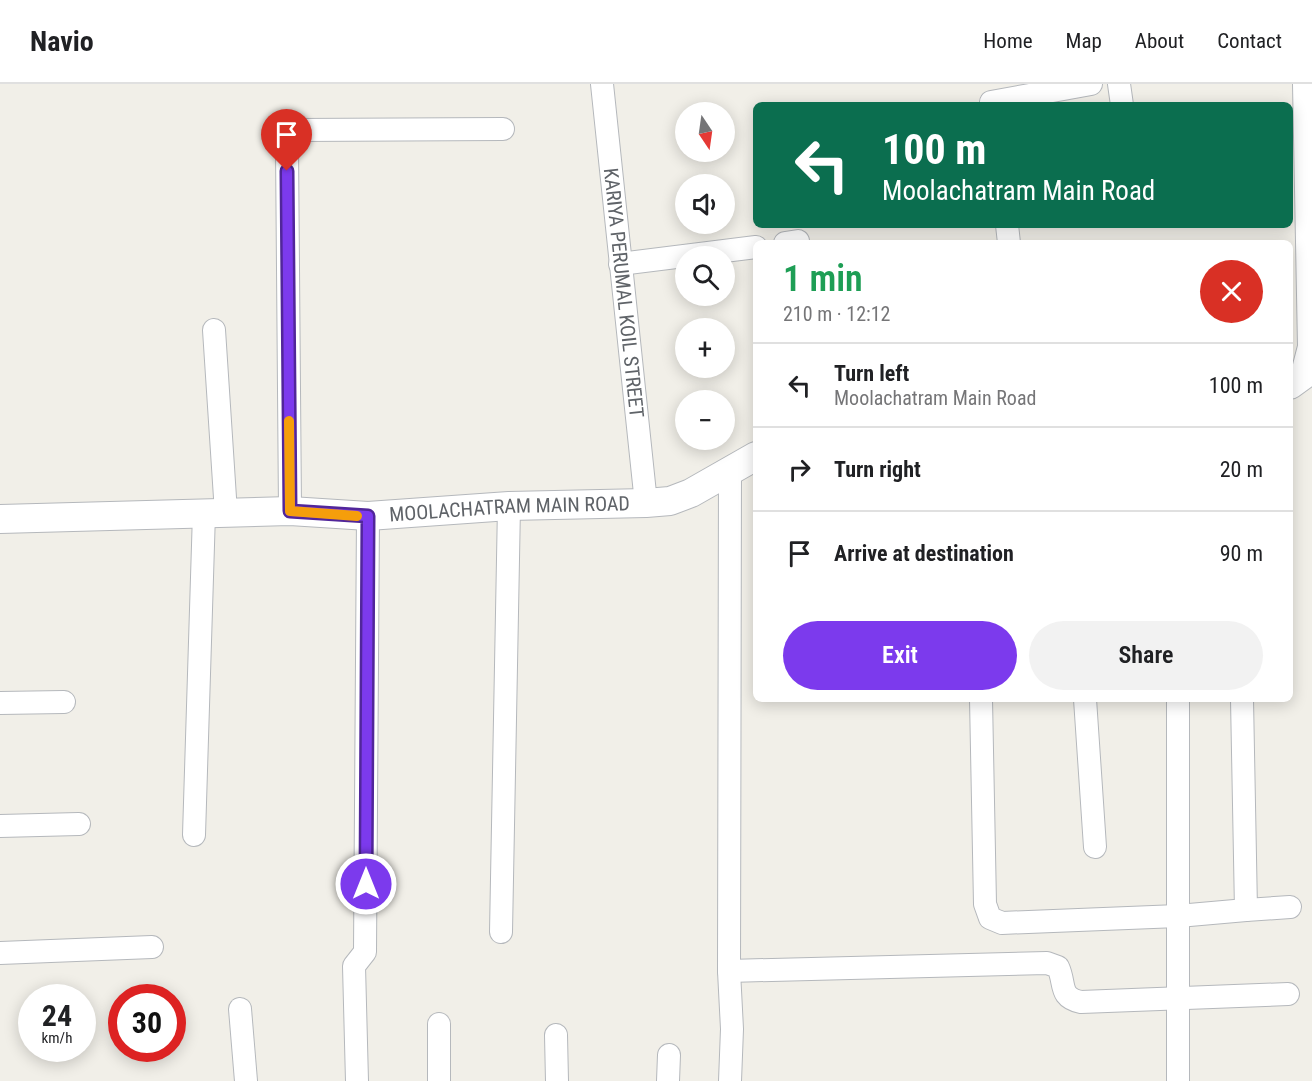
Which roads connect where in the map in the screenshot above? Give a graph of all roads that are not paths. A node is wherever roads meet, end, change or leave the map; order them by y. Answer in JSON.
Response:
{"nodes":[{"id":1,"x":602,"y":84,"type":"edge"},
{"id":2,"x":1091,"y":84,"type":"edge"},
{"id":3,"x":1119,"y":84,"type":"edge"},
{"id":4,"x":1308,"y":84,"type":"edge"},
{"id":5,"x":990,"y":97,"type":"edge"},
{"id":6,"x":1122,"y":102,"type":"edge"},
{"id":7,"x":503,"y":129,"type":"dead end"},
{"id":8,"x":753,"y":247,"type":"edge"},
{"id":9,"x":620,"y":264,"type":"junction"},
{"id":10,"x":214,"y":330,"type":"dead end"},
{"id":11,"x":1293,"y":383,"type":"edge"},
{"id":12,"x":753,"y":458,"type":"edge"},
{"id":13,"x":730,"y":470,"type":"junction"},
{"id":14,"x":646,"y":503,"type":"junction"},
{"id":15,"x":509,"y":506,"type":"junction"},
{"id":16,"x":290,"y":511,"type":"junction"},
{"id":17,"x":215,"y":513,"type":"junction"},
{"id":18,"x":368,"y":516,"type":"junction"},
{"id":19,"x":0,"y":519,"type":"edge"},
{"id":20,"x":64,"y":702,"type":"dead end"},
{"id":21,"x":981,"y":702,"type":"edge"},
{"id":22,"x":1085,"y":702,"type":"edge"},
{"id":23,"x":1178,"y":702,"type":"edge"},
{"id":24,"x":1242,"y":702,"type":"edge"},
{"id":25,"x":0,"y":703,"type":"edge"},
{"id":26,"x":79,"y":824,"type":"dead end"},
{"id":27,"x":0,"y":826,"type":"edge"},
{"id":28,"x":194,"y":835,"type":"dead end"},
{"id":29,"x":1095,"y":847,"type":"dead end"},
{"id":30,"x":1290,"y":907,"type":"dead end"},
{"id":31,"x":1246,"y":910,"type":"junction"},
{"id":32,"x":1178,"y":916,"type":"junction"},
{"id":33,"x":501,"y":932,"type":"dead end"},
{"id":34,"x":152,"y":947,"type":"dead end"},
{"id":35,"x":0,"y":953,"type":"edge"},
{"id":36,"x":729,"y":971,"type":"junction"},
{"id":37,"x":1288,"y":994,"type":"dead end"},
{"id":38,"x":1178,"y":999,"type":"junction"},
{"id":39,"x":240,"y":1009,"type":"dead end"},
{"id":40,"x":439,"y":1024,"type":"dead end"},
{"id":41,"x":556,"y":1035,"type":"dead end"},
{"id":42,"x":669,"y":1055,"type":"dead end"},
{"id":43,"x":246,"y":1081,"type":"edge"},
{"id":44,"x":357,"y":1081,"type":"edge"},
{"id":45,"x":440,"y":1081,"type":"edge"},
{"id":46,"x":557,"y":1081,"type":"edge"},
{"id":47,"x":669,"y":1081,"type":"edge"},
{"id":48,"x":730,"y":1081,"type":"edge"},
{"id":49,"x":1178,"y":1081,"type":"edge"}],
"edges":[{"from":1,"to":9,"type":"street","name":"KARIYA PERUMAL KOIL STREET"},
{"from":2,"to":5,"type":"street"},
{"from":3,"to":6,"type":"street"},
{"from":4,"to":11,"type":"street"},
{"from":7,"to":16,"type":"street"},
{"from":8,"to":9,"type":"street"},
{"from":9,"to":14,"type":"street","name":"KARIYA PERUMAL KOIL STREET"},
{"from":10,"to":17,"type":"street"},
{"from":12,"to":13,"type":"street","name":"MOOLACHATRAM MAIN ROAD"},
{"from":13,"to":14,"type":"street","name":"MOOLACHATRAM MAIN ROAD"},
{"from":13,"to":36,"type":"street"},
{"from":14,"to":15,"type":"street","name":"MOOLACHATRAM MAIN ROAD"},
{"from":15,"to":18,"type":"street","name":"MOOLACHATRAM MAIN ROAD"},
{"from":15,"to":33,"type":"street"},
{"from":16,"to":17,"type":"street","name":"MOOLACHATRAM MAIN ROAD"},
{"from":16,"to":18,"type":"street","name":"MOOLACHATRAM MAIN ROAD"},
{"from":17,"to":19,"type":"street","name":"MOOLACHATRAM MAIN ROAD"},
{"from":17,"to":28,"type":"street"},
{"from":18,"to":44,"type":"street"},
{"from":20,"to":25,"type":"street"},
{"from":21,"to":32,"type":"street"},
{"from":22,"to":29,"type":"street"},
{"from":23,"to":32,"type":"street"},
{"from":24,"to":31,"type":"street"},
{"from":26,"to":27,"type":"street"},
{"from":30,"to":31,"type":"street"},
{"from":31,"to":32,"type":"street"},
{"from":32,"to":38,"type":"street"},
{"from":34,"to":35,"type":"street"},
{"from":36,"to":38,"type":"street"},
{"from":36,"to":48,"type":"street"},
{"from":37,"to":38,"type":"street"},
{"from":38,"to":49,"type":"street"},
{"from":39,"to":43,"type":"street"},
{"from":40,"to":45,"type":"street"},
{"from":41,"to":46,"type":"street"},
{"from":42,"to":47,"type":"street"}]}
